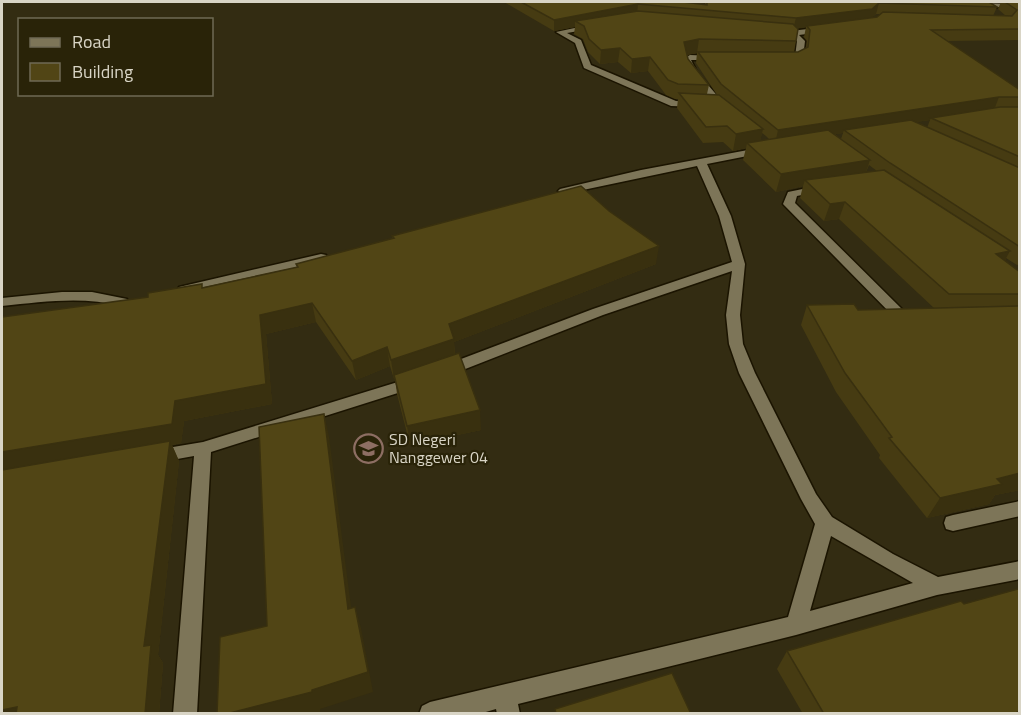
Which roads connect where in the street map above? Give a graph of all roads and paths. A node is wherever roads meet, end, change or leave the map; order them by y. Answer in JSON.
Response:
{"nodes":[{"id":1,"x":961,"y":4,"type":"edge"},
{"id":2,"x":984,"y":6,"type":"junction"},
{"id":3,"x":1020,"y":6,"type":"edge"},
{"id":4,"x":999,"y":17,"type":"edge"},
{"id":5,"x":604,"y":24,"type":"edge"},
{"id":6,"x":836,"y":28,"type":"edge"},
{"id":7,"x":781,"y":32,"type":"edge"},
{"id":8,"x":793,"y":33,"type":"junction"},
{"id":9,"x":719,"y":58,"type":"edge"},
{"id":10,"x":776,"y":61,"type":"edge"},
{"id":11,"x":719,"y":105,"type":"junction"},
{"id":12,"x":728,"y":112,"type":"edge"},
{"id":13,"x":768,"y":145,"type":"edge"},
{"id":14,"x":701,"y":162,"type":"junction"},
{"id":15,"x":837,"y":186,"type":"edge"},
{"id":16,"x":553,"y":194,"type":"edge"},
{"id":17,"x":335,"y":254,"type":"edge"},
{"id":18,"x":739,"y":264,"type":"junction"},
{"id":19,"x":176,"y":292,"type":"edge"},
{"id":20,"x":2,"y":302,"type":"edge"},
{"id":21,"x":72,"y":309,"type":"edge"},
{"id":22,"x":922,"y":322,"type":"edge"},
{"id":23,"x":203,"y":448,"type":"junction"},
{"id":24,"x":136,"y":459,"type":"edge"},
{"id":25,"x":1020,"y":508,"type":"edge"},
{"id":26,"x":825,"y":523,"type":"junction"},
{"id":27,"x":953,"y":523,"type":"dead end"},
{"id":28,"x":1020,"y":570,"type":"edge"},
{"id":29,"x":936,"y":586,"type":"junction"},
{"id":30,"x":796,"y":625,"type":"junction"},
{"id":31,"x":506,"y":705,"type":"edge"},
{"id":32,"x":185,"y":714,"type":"edge"},
{"id":33,"x":430,"y":714,"type":"edge"}],
"edges":[{"from":1,"to":2,"type":"street"},
{"from":2,"to":3,"type":"street"},
{"from":2,"to":4,"type":"street"},
{"from":5,"to":11,"type":"street"},
{"from":6,"to":8,"type":"street"},
{"from":7,"to":8,"type":"street"},
{"from":8,"to":10,"type":"street"},
{"from":9,"to":11,"type":"street"},
{"from":11,"to":12,"type":"street"},
{"from":13,"to":14,"type":"street"},
{"from":14,"to":16,"type":"street"},
{"from":14,"to":18,"type":"street"},
{"from":15,"to":22,"type":"street"},
{"from":17,"to":19,"type":"street"},
{"from":18,"to":23,"type":"street"},
{"from":18,"to":26,"type":"street"},
{"from":20,"to":21,"type":"street"},
{"from":23,"to":24,"type":"street"},
{"from":23,"to":32,"type":"street"},
{"from":25,"to":27,"type":"street"},
{"from":26,"to":29,"type":"street"},
{"from":26,"to":30,"type":"street"},
{"from":28,"to":29,"type":"street"},
{"from":29,"to":30,"type":"street"},
{"from":30,"to":31,"type":"street"},
{"from":31,"to":33,"type":"street"}]}
